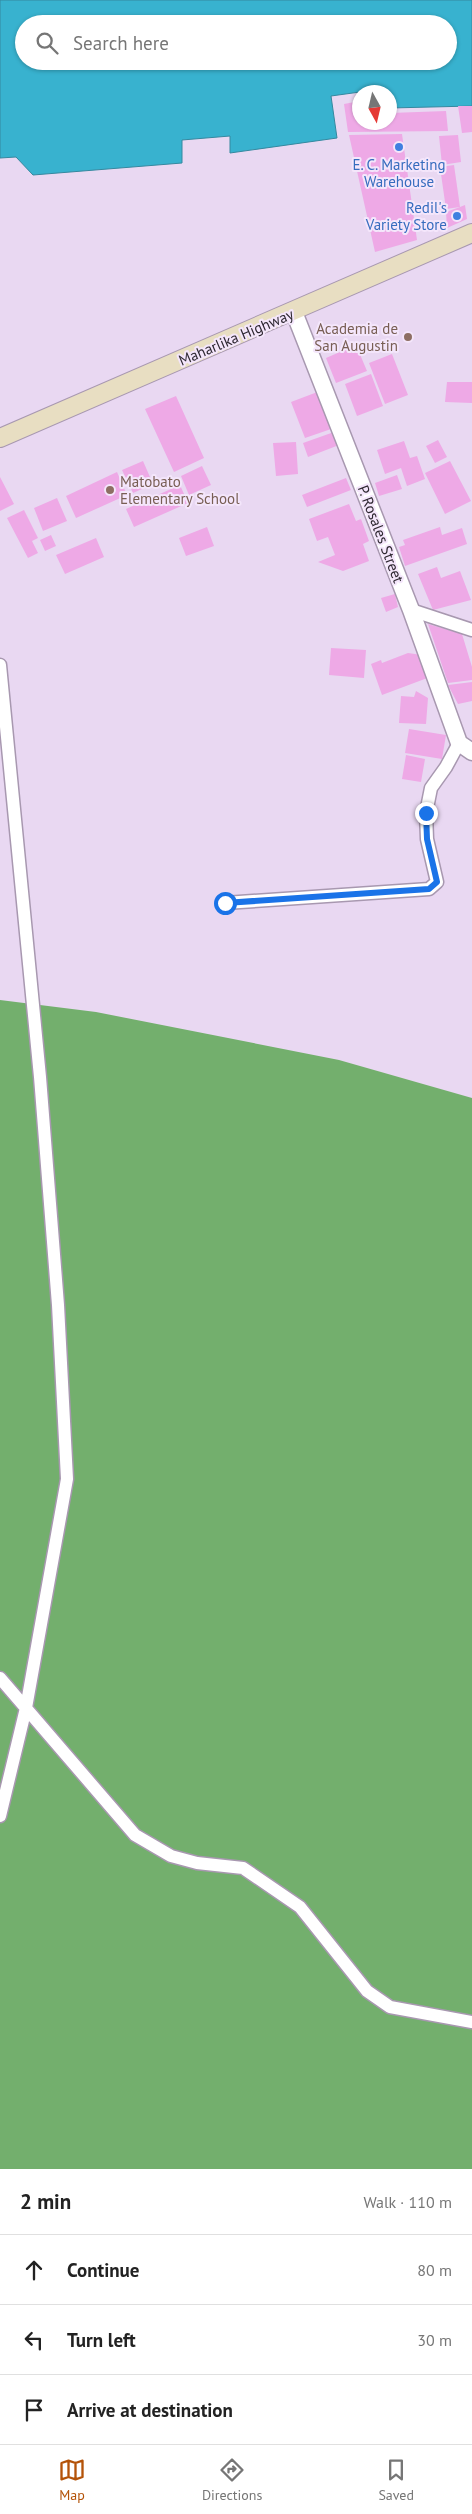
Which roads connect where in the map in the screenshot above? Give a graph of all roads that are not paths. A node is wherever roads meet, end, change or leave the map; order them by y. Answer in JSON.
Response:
{"nodes":[{"id":1,"x":472,"y":232,"type":"edge"},
{"id":2,"x":294,"y":312,"type":"junction"},
{"id":3,"x":0,"y":438,"type":"edge"},
{"id":4,"x":411,"y":610,"type":"junction"},
{"id":5,"x":472,"y":630,"type":"edge"},
{"id":6,"x":0,"y":665,"type":"edge"},
{"id":7,"x":466,"y":747,"type":"edge"},
{"id":8,"x":225,"y":903,"type":"dead end"},
{"id":9,"x":0,"y":1678,"type":"edge"},
{"id":10,"x":26,"y":1708,"type":"junction"},
{"id":11,"x":0,"y":1816,"type":"edge"},
{"id":12,"x":472,"y":2022,"type":"edge"}],
"edges":[{"from":1,"to":2,"type":"main road","name":"Maharlika Highway"},
{"from":2,"to":3,"type":"main road","name":"Maharlika Highway"},
{"from":2,"to":4,"type":"street","name":"P. Rosales Street"},
{"from":4,"to":5,"type":"street"},
{"from":4,"to":7,"type":"street","name":"P. Rosales Street"},
{"from":6,"to":10,"type":"street"},
{"from":7,"to":8,"type":"street"},
{"from":9,"to":10,"type":"street"},
{"from":10,"to":11,"type":"street"},
{"from":10,"to":12,"type":"street"}]}
